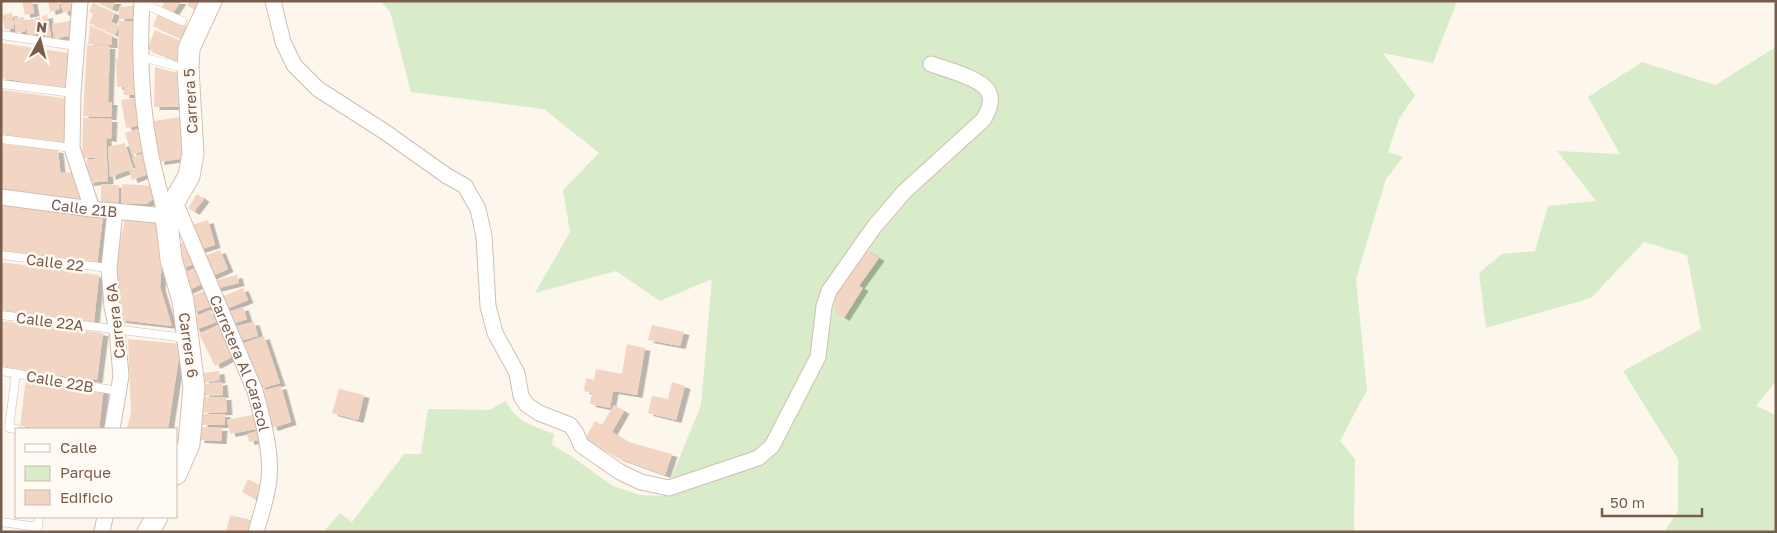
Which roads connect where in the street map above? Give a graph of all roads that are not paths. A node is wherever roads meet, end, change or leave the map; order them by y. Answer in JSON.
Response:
{"nodes":[{"id":1,"x":80,"y":1,"type":"edge"},
{"id":2,"x":211,"y":1,"type":"edge"},
{"id":3,"x":273,"y":1,"type":"edge"},
{"id":4,"x":142,"y":2,"type":"edge"},
{"id":5,"x":182,"y":21,"type":"dead end"},
{"id":6,"x":1,"y":35,"type":"edge"},
{"id":7,"x":76,"y":46,"type":"junction"},
{"id":8,"x":141,"y":57,"type":"junction"},
{"id":9,"x":931,"y":64,"type":"dead end"},
{"id":10,"x":188,"y":69,"type":"junction"},
{"id":11,"x":1,"y":84,"type":"edge"},
{"id":12,"x":73,"y":93,"type":"junction"},
{"id":13,"x":1,"y":139,"type":"edge"},
{"id":14,"x":72,"y":148,"type":"junction"},
{"id":15,"x":1,"y":197,"type":"edge"},
{"id":16,"x":92,"y":209,"type":"junction"},
{"id":17,"x":171,"y":209,"type":"junction"},
{"id":18,"x":115,"y":211,"type":"junction"},
{"id":19,"x":1,"y":255,"type":"edge"},
{"id":20,"x":109,"y":268,"type":"junction"},
{"id":21,"x":1,"y":315,"type":"edge"},
{"id":22,"x":117,"y":330,"type":"junction"},
{"id":23,"x":188,"y":338,"type":"junction"},
{"id":24,"x":1,"y":372,"type":"edge"},
{"id":25,"x":16,"y":373,"type":"junction"},
{"id":26,"x":118,"y":391,"type":"junction"},
{"id":27,"x":112,"y":428,"type":"edge"},
{"id":28,"x":12,"y":429,"type":"edge"},
{"id":29,"x":178,"y":469,"type":"edge"},
{"id":30,"x":104,"y":518,"type":"edge"},
{"id":31,"x":156,"y":518,"type":"edge"},
{"id":32,"x":1,"y":522,"type":"edge"},
{"id":33,"x":37,"y":530,"type":"edge"},
{"id":34,"x":102,"y":532,"type":"edge"},
{"id":35,"x":148,"y":532,"type":"edge"},
{"id":36,"x":256,"y":532,"type":"edge"}],
"edges":[{"from":1,"to":7,"type":"street"},
{"from":2,"to":10,"type":"street","name":"Carrera 5"},
{"from":3,"to":9,"type":"street"},
{"from":4,"to":5,"type":"lane"},
{"from":4,"to":8,"type":"street","name":"Carrera 6"},
{"from":6,"to":7,"type":"lane"},
{"from":7,"to":12,"type":"street"},
{"from":8,"to":10,"type":"lane"},
{"from":8,"to":17,"type":"street","name":"Carrera 6"},
{"from":10,"to":17,"type":"street","name":"Carrera 5"},
{"from":11,"to":12,"type":"lane"},
{"from":12,"to":14,"type":"street"},
{"from":13,"to":14,"type":"lane"},
{"from":14,"to":16,"type":"street"},
{"from":15,"to":16,"type":"street","name":"Calle 21B"},
{"from":16,"to":18,"type":"street","name":"Calle 21B"},
{"from":17,"to":18,"type":"street","name":"Calle 21B"},
{"from":17,"to":23,"type":"street","name":"Carrera 6"},
{"from":17,"to":36,"type":"street","name":"Carretera Al Caracol"},
{"from":18,"to":20,"type":"street","name":"Carrera 6A"},
{"from":19,"to":20,"type":"lane","name":"Calle 22"},
{"from":20,"to":22,"type":"street","name":"Carrera 6A"},
{"from":21,"to":22,"type":"lane","name":"Calle 22A"},
{"from":22,"to":23,"type":"lane","name":"Calle 22A"},
{"from":22,"to":26,"type":"street","name":"Carrera 6A"},
{"from":23,"to":29,"type":"street","name":"Carrera 6"},
{"from":24,"to":25,"type":"lane","name":"Calle 22B"},
{"from":25,"to":26,"type":"lane","name":"Calle 22B"},
{"from":25,"to":28,"type":"lane"},
{"from":26,"to":27,"type":"street","name":"Carrera 6A"},
{"from":30,"to":34,"type":"street"},
{"from":31,"to":35,"type":"street"},
{"from":32,"to":33,"type":"lane"}]}
